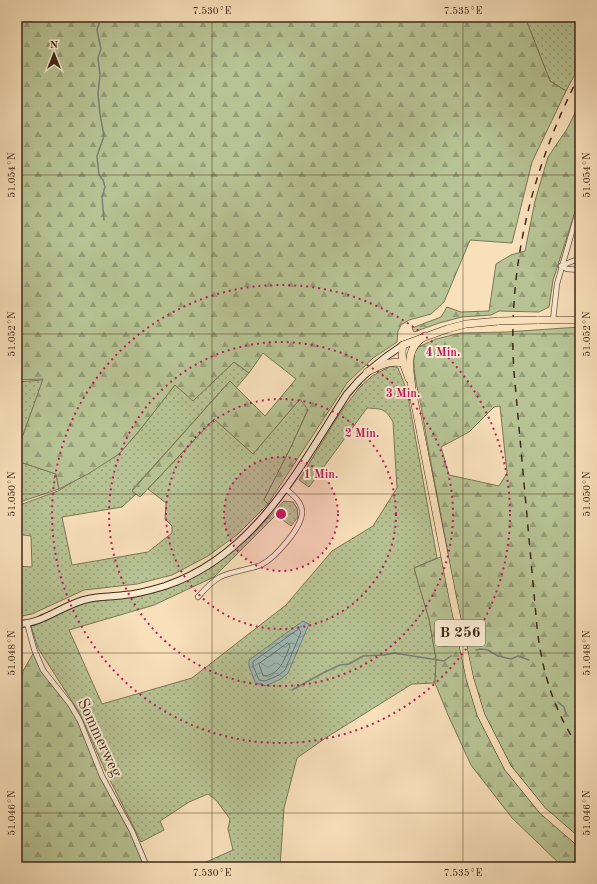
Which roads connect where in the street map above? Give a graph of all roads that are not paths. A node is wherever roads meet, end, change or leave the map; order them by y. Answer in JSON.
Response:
{"nodes":[{"id":1,"x":580,"y":204,"type":"edge"},
{"id":2,"x":580,"y":258,"type":"edge"},
{"id":3,"x":561,"y":266,"type":"junction"},
{"id":4,"x":580,"y":270,"type":"edge"},
{"id":5,"x":553,"y":320,"type":"junction"},
{"id":6,"x":580,"y":320,"type":"edge"},
{"id":7,"x":425,"y":336,"type":"junction"},
{"id":8,"x":403,"y":345,"type":"junction"},
{"id":9,"x":407,"y":362,"type":"junction"},
{"id":10,"x":367,"y":372,"type":"junction"},
{"id":11,"x":286,"y":489,"type":"junction"},
{"id":12,"x":198,"y":598,"type":"dead end"},
{"id":13,"x":27,"y":623,"type":"junction"},
{"id":14,"x":17,"y":624,"type":"edge"},
{"id":15,"x":580,"y":843,"type":"edge"},
{"id":16,"x":147,"y":867,"type":"edge"}],
"edges":[{"from":1,"to":3,"type":"street"},
{"from":2,"to":3,"type":"street"},
{"from":3,"to":4,"type":"street"},
{"from":3,"to":5,"type":"street"},
{"from":5,"to":6,"type":"main road","number":"B 256"},
{"from":5,"to":7,"type":"main road","number":"B 256","bridge":true},
{"from":7,"to":8,"type":"main road","number":"B 256"},
{"from":7,"to":9,"type":"main road","number":"B 256"},
{"from":8,"to":9,"type":"main road","number":"B 256"},
{"from":8,"to":10,"type":"main road"},
{"from":9,"to":10,"type":"main road"},
{"from":9,"to":15,"type":"main road","number":"B 256"},
{"from":10,"to":11,"type":"main road"},
{"from":11,"to":12,"type":"street"},
{"from":11,"to":13,"type":"main road"},
{"from":13,"to":14,"type":"main road"},
{"from":13,"to":16,"type":"street","name":"Sommerweg"}]}
